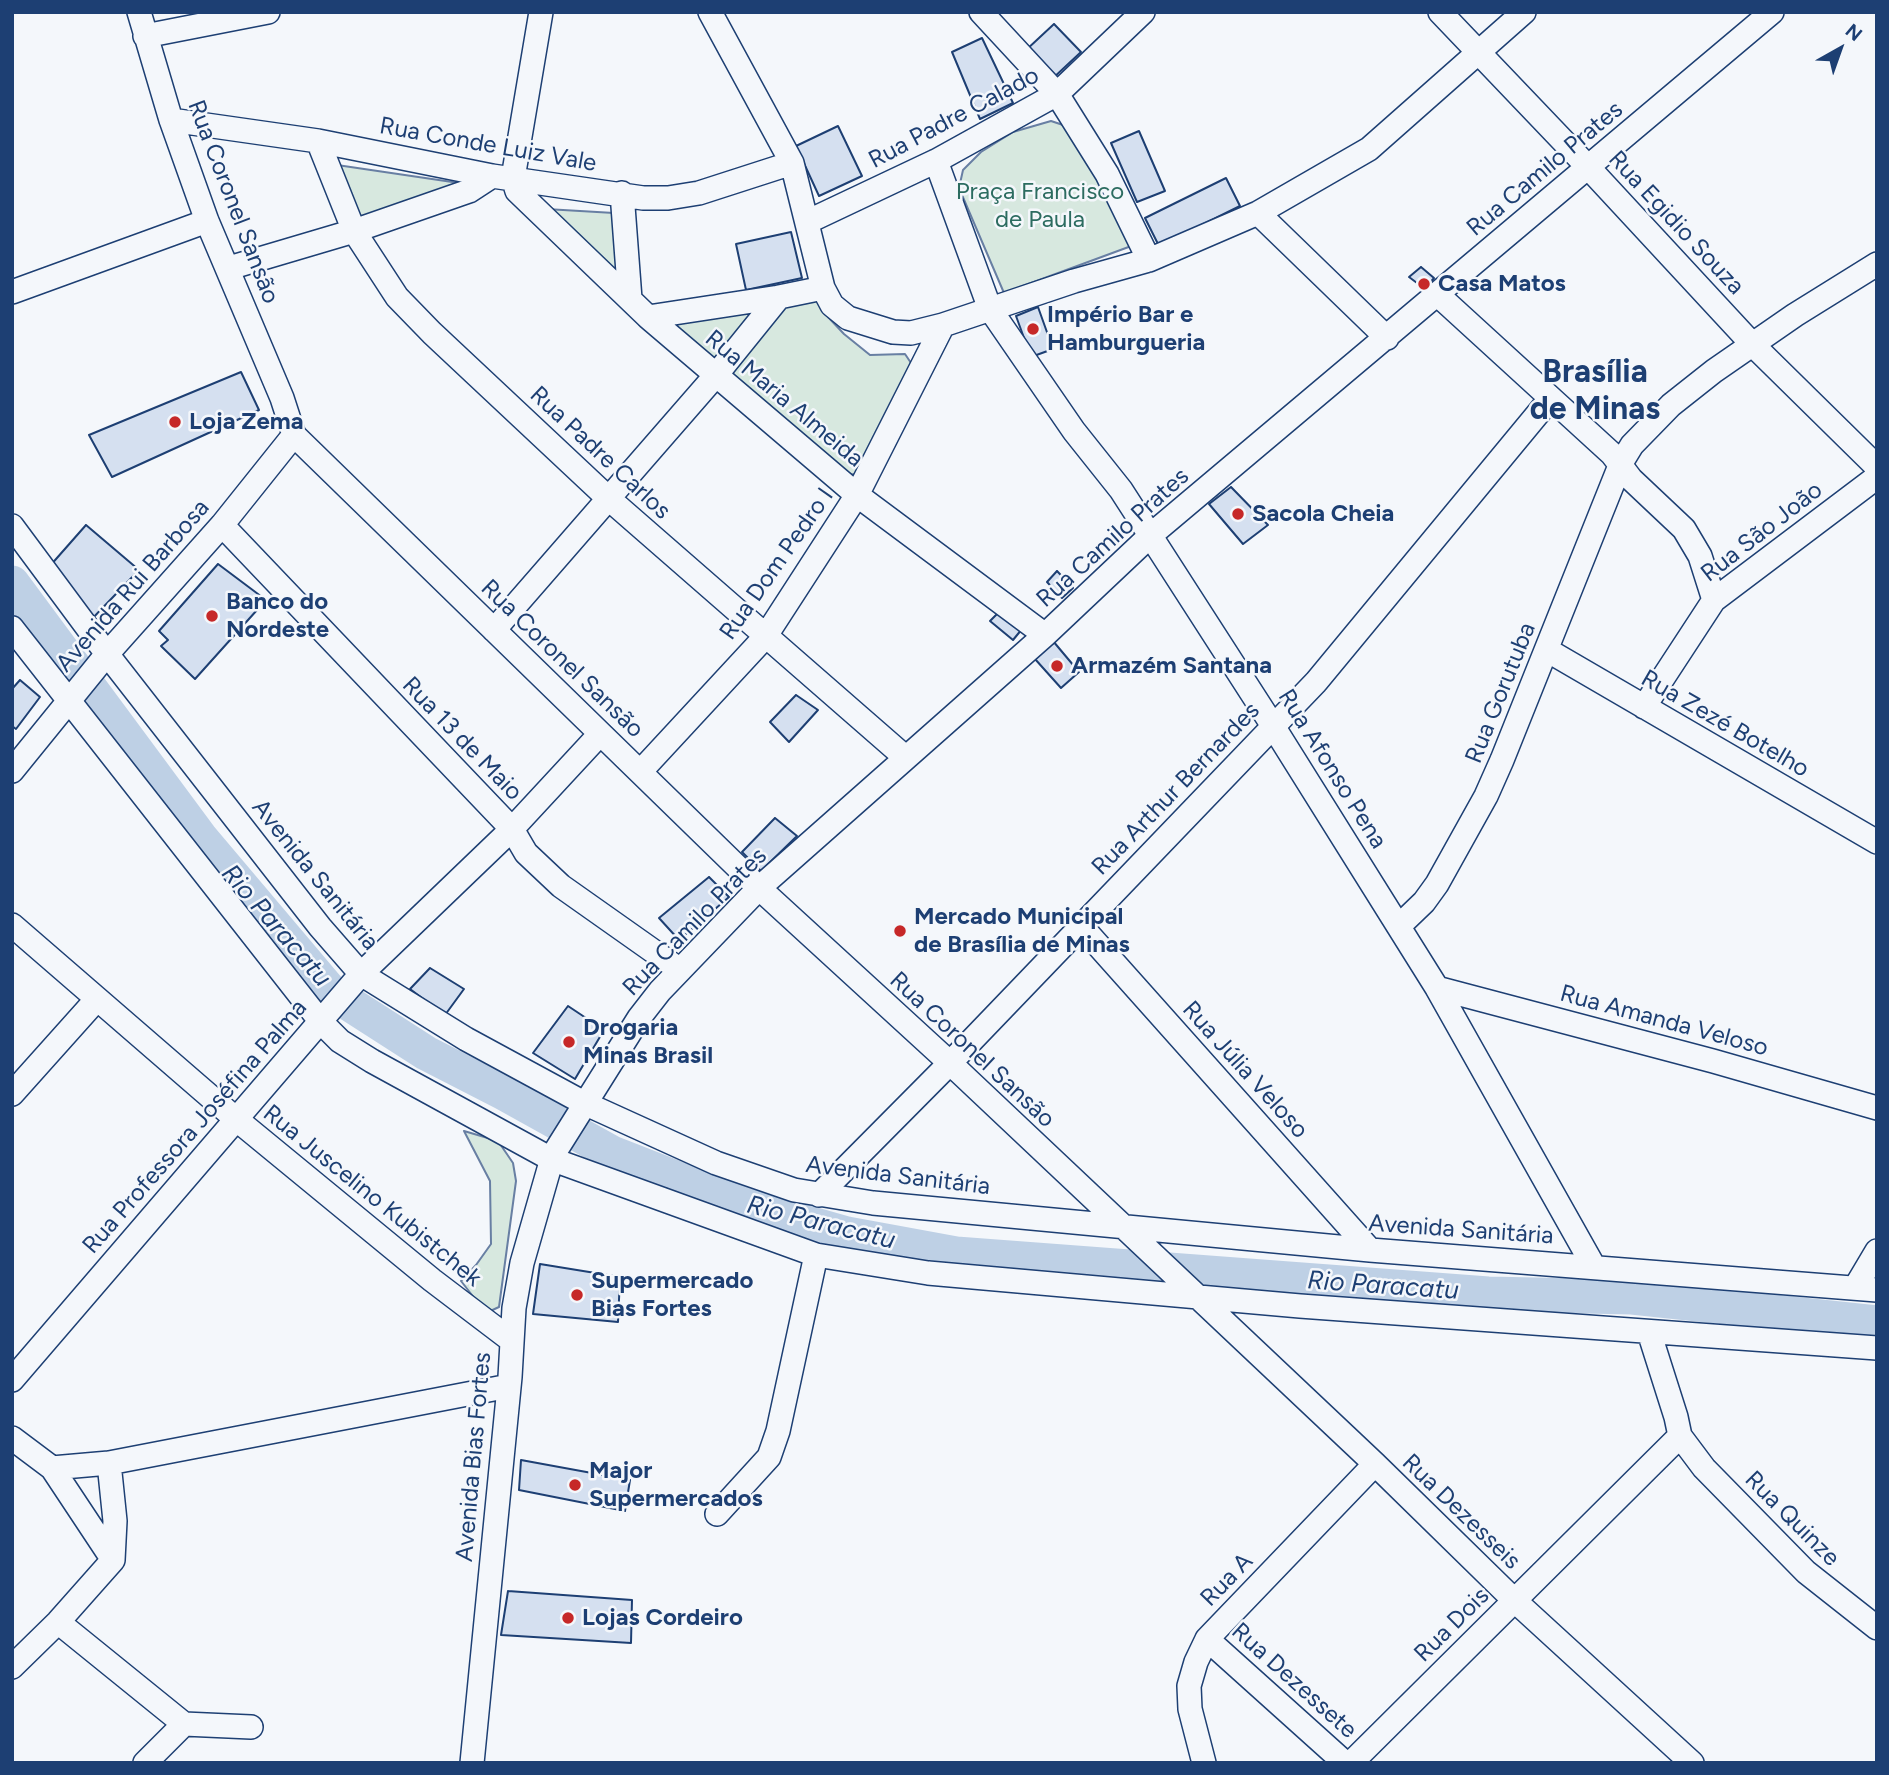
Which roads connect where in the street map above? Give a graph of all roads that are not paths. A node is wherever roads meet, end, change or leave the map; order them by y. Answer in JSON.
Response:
{"nodes":[{"id":1,"x":139,"y":12,"type":"edge"},
{"id":2,"x":268,"y":12,"type":"edge"},
{"id":3,"x":541,"y":12,"type":"edge"},
{"id":4,"x":710,"y":12,"type":"edge"},
{"id":5,"x":981,"y":12,"type":"edge"},
{"id":6,"x":1143,"y":12,"type":"edge"},
{"id":7,"x":1440,"y":12,"type":"edge"},
{"id":8,"x":1524,"y":12,"type":"edge"},
{"id":9,"x":1772,"y":12,"type":"edge"},
{"id":10,"x":145,"y":36,"type":"junction"},
{"id":11,"x":1479,"y":52,"type":"junction"},
{"id":12,"x":1057,"y":94,"type":"junction"},
{"id":13,"x":171,"y":120,"type":"junction"},
{"id":14,"x":318,"y":141,"type":"junction"},
{"id":15,"x":936,"y":161,"type":"junction"},
{"id":16,"x":792,"y":163,"type":"junction"},
{"id":17,"x":1588,"y":167,"type":"junction"},
{"id":18,"x":503,"y":177,"type":"junction"},
{"id":19,"x":622,"y":193,"type":"junction"},
{"id":20,"x":1258,"y":213,"type":"junction"},
{"id":21,"x":207,"y":221,"type":"junction"},
{"id":22,"x":807,"y":222,"type":"junction"},
{"id":23,"x":354,"y":230,"type":"junction"},
{"id":24,"x":1149,"y":260,"type":"junction"},
{"id":25,"x":1877,"y":264,"type":"edge"},
{"id":26,"x":229,"y":268,"type":"junction"},
{"id":27,"x":823,"y":288,"type":"junction"},
{"id":28,"x":12,"y":292,"type":"edge"},
{"id":29,"x":1438,"y":295,"type":"junction"},
{"id":30,"x":779,"y":297,"type":"junction"},
{"id":31,"x":630,"y":299,"type":"junction"},
{"id":32,"x":990,"y":309,"type":"junction"},
{"id":33,"x":648,"y":317,"type":"junction"},
{"id":34,"x":943,"y":325,"type":"junction"},
{"id":35,"x":1387,"y":338,"type":"junction"},
{"id":36,"x":1752,"y":344,"type":"junction"},
{"id":37,"x":716,"y":375,"type":"junction"},
{"id":38,"x":1550,"y":399,"type":"junction"},
{"id":39,"x":294,"y":435,"type":"junction"},
{"id":40,"x":1621,"y":463,"type":"junction"},
{"id":41,"x":1877,"y":467,"type":"edge"},
{"id":42,"x":1877,"y":477,"type":"edge"},
{"id":43,"x":857,"y":495,"type":"junction"},
{"id":44,"x":608,"y":498,"type":"junction"},
{"id":45,"x":222,"y":525,"type":"junction"},
{"id":46,"x":12,"y":526,"type":"edge"},
{"id":47,"x":1152,"y":534,"type":"junction"},
{"id":48,"x":1713,"y":600,"type":"junction"},
{"id":49,"x":12,"y":628,"type":"edge"},
{"id":50,"x":494,"y":630,"type":"junction"},
{"id":51,"x":1045,"y":635,"type":"junction"},
{"id":52,"x":765,"y":636,"type":"junction"},
{"id":53,"x":1547,"y":650,"type":"junction"},
{"id":54,"x":107,"y":654,"type":"junction"},
{"id":55,"x":72,"y":697,"type":"junction"},
{"id":56,"x":1644,"y":707,"type":"junction"},
{"id":57,"x":1273,"y":726,"type":"junction"},
{"id":58,"x":600,"y":734,"type":"junction"},
{"id":59,"x":906,"y":758,"type":"junction"},
{"id":60,"x":12,"y":771,"type":"edge"},
{"id":61,"x":640,"y":772,"type":"junction"},
{"id":62,"x":512,"y":829,"type":"junction"},
{"id":63,"x":1877,"y":842,"type":"edge"},
{"id":64,"x":759,"y":888,"type":"junction"},
{"id":65,"x":12,"y":925,"type":"edge"},
{"id":66,"x":1081,"y":926,"type":"junction"},
{"id":67,"x":1399,"y":926,"type":"junction"},
{"id":68,"x":680,"y":970,"type":"junction"},
{"id":69,"x":357,"y":978,"type":"junction"},
{"id":70,"x":1437,"y":988,"type":"junction"},
{"id":71,"x":97,"y":999,"type":"junction"},
{"id":72,"x":324,"y":1019,"type":"junction"},
{"id":73,"x":950,"y":1063,"type":"junction"},
{"id":74,"x":12,"y":1094,"type":"edge"},
{"id":75,"x":1877,"y":1108,"type":"edge"},
{"id":76,"x":581,"y":1109,"type":"junction"},
{"id":77,"x":236,"y":1119,"type":"junction"},
{"id":78,"x":552,"y":1157,"type":"junction"},
{"id":79,"x":819,"y":1195,"type":"junction"},
{"id":80,"x":1125,"y":1227,"type":"junction"},
{"id":81,"x":1370,"y":1250,"type":"junction"},
{"id":82,"x":1877,"y":1251,"type":"edge"},
{"id":83,"x":816,"y":1255,"type":"junction"},
{"id":84,"x":1594,"y":1267,"type":"junction"},
{"id":85,"x":1866,"y":1289,"type":"edge"},
{"id":86,"x":1196,"y":1296,"type":"junction"},
{"id":87,"x":1649,"y":1332,"type":"junction"},
{"id":88,"x":511,"y":1340,"type":"junction"},
{"id":89,"x":1877,"y":1348,"type":"edge"},
{"id":90,"x":12,"y":1380,"type":"edge"},
{"id":91,"x":509,"y":1386,"type":"junction"},
{"id":92,"x":1680,"y":1436,"type":"junction"},
{"id":93,"x":12,"y":1438,"type":"edge"},
{"id":94,"x":109,"y":1463,"type":"junction"},
{"id":95,"x":1375,"y":1464,"type":"junction"},
{"id":96,"x":52,"y":1468,"type":"junction"},
{"id":97,"x":717,"y":1514,"type":"dead end"},
{"id":98,"x":113,"y":1560,"type":"junction"},
{"id":99,"x":1514,"y":1600,"type":"junction"},
{"id":100,"x":58,"y":1622,"type":"junction"},
{"id":101,"x":1877,"y":1628,"type":"edge"},
{"id":102,"x":1207,"y":1639,"type":"junction"},
{"id":103,"x":12,"y":1667,"type":"edge"},
{"id":104,"x":184,"y":1724,"type":"junction"},
{"id":105,"x":251,"y":1727,"type":"dead end"},
{"id":106,"x":145,"y":1763,"type":"edge"},
{"id":107,"x":472,"y":1763,"type":"edge"},
{"id":108,"x":1204,"y":1763,"type":"edge"},
{"id":109,"x":1345,"y":1763,"type":"edge"},
{"id":110,"x":1351,"y":1763,"type":"edge"},
{"id":111,"x":1692,"y":1763,"type":"edge"}],
"edges":[{"from":1,"to":10,"type":"street","name":"Rua Coronel Sansão"},
{"from":2,"to":10,"type":"street"},
{"from":3,"to":18,"type":"street"},
{"from":4,"to":16,"type":"street"},
{"from":5,"to":12,"type":"street"},
{"from":6,"to":12,"type":"street","name":"Rua Padre Calado"},
{"from":7,"to":11,"type":"street","name":"Rua Egidio Souza"},
{"from":8,"to":11,"type":"street"},
{"from":9,"to":17,"type":"street","name":"Rua Camilo Prates"},
{"from":10,"to":13,"type":"street","name":"Rua Coronel Sansão"},
{"from":11,"to":17,"type":"street","name":"Rua Egidio Souza"},
{"from":11,"to":20,"type":"street"},
{"from":12,"to":15,"type":"street","name":"Rua Padre Calado"},
{"from":12,"to":24,"type":"street"},
{"from":13,"to":14,"type":"street","name":"Rua Conde Luiz Vale"},
{"from":13,"to":21,"type":"street","name":"Rua Coronel Sansão"},
{"from":14,"to":18,"type":"street","name":"Rua Conde Luiz Vale"},
{"from":14,"to":23,"type":"street","name":"Rua Padre Carlos"},
{"from":15,"to":22,"type":"street","name":"Rua Padre Calado"},
{"from":15,"to":32,"type":"street","name":"Rua Afonso Pena"},
{"from":16,"to":19,"type":"street","name":"Rua Conde Luiz Vale"},
{"from":16,"to":22,"type":"street"},
{"from":17,"to":29,"type":"street","name":"Rua Camilo Prates"},
{"from":17,"to":36,"type":"street","name":"Rua Egidio Souza"},
{"from":18,"to":19,"type":"street","name":"Rua Conde Luiz Vale"},
{"from":18,"to":23,"type":"street"},
{"from":18,"to":31,"type":"street","name":"Rua Maria Almeida"},
{"from":19,"to":31,"type":"street"},
{"from":20,"to":24,"type":"street"},
{"from":20,"to":35,"type":"street"},
{"from":21,"to":26,"type":"street","name":"Rua Coronel Sansão"},
{"from":21,"to":28,"type":"street"},
{"from":22,"to":27,"type":"street"},
{"from":23,"to":26,"type":"street"},
{"from":23,"to":44,"type":"street","name":"Rua Padre Carlos"},
{"from":24,"to":32,"type":"street"},
{"from":25,"to":36,"type":"street","name":"Rua Gorutuba"},
{"from":26,"to":39,"type":"street","name":"Rua Coronel Sansão"},
{"from":27,"to":30,"type":"street"},
{"from":27,"to":34,"type":"street"},
{"from":29,"to":35,"type":"street","name":"Rua Camilo Prates"},
{"from":29,"to":38,"type":"street"},
{"from":30,"to":33,"type":"street"},
{"from":30,"to":37,"type":"street"},
{"from":31,"to":33,"type":"street","name":"Rua Maria Almeida"},
{"from":32,"to":34,"type":"street"},
{"from":32,"to":47,"type":"street","name":"Rua Afonso Pena"},
{"from":33,"to":37,"type":"street","name":"Rua Maria Almeida"},
{"from":34,"to":43,"type":"street","name":"Rua Dom Pedro I"},
{"from":35,"to":47,"type":"street","name":"Rua Camilo Prates"},
{"from":36,"to":40,"type":"street","name":"Rua Gorutuba"},
{"from":36,"to":41,"type":"street","name":"Rua Egidio Souza"},
{"from":37,"to":43,"type":"street","name":"Rua Maria Almeida"},
{"from":37,"to":44,"type":"street"},
{"from":38,"to":40,"type":"street"},
{"from":38,"to":57,"type":"street","name":"Rua Arthur Bernardes"},
{"from":39,"to":45,"type":"street","name":"Avenida Rui Barbosa"},
{"from":39,"to":50,"type":"street","name":"Rua Coronel Sansão"},
{"from":40,"to":48,"type":"street"},
{"from":40,"to":53,"type":"street","name":"Rua Gorutuba"},
{"from":42,"to":48,"type":"street","name":"Rua São João"},
{"from":43,"to":51,"type":"street","name":"Rua Maria Almeida"},
{"from":43,"to":52,"type":"street","name":"Rua Dom Pedro I"},
{"from":44,"to":50,"type":"street"},
{"from":44,"to":52,"type":"street","name":"Rua Padre Carlos"},
{"from":45,"to":54,"type":"street","name":"Avenida Rui Barbosa"},
{"from":45,"to":62,"type":"street","name":"Rua 13 de Maio"},
{"from":46,"to":54,"type":"street","name":"Avenida Sanitária"},
{"from":47,"to":51,"type":"street","name":"Rua Camilo Prates"},
{"from":47,"to":57,"type":"street","name":"Rua Afonso Pena"},
{"from":48,"to":56,"type":"street","name":"Rua São João"},
{"from":49,"to":55,"type":"street"},
{"from":50,"to":58,"type":"street","name":"Rua Coronel Sansão"},
{"from":51,"to":59,"type":"street","name":"Rua Camilo Prates"},
{"from":52,"to":59,"type":"street","name":"Rua Padre Carlos"},
{"from":52,"to":61,"type":"street","name":"Rua Dom Pedro I"},
{"from":53,"to":56,"type":"street","name":"Rua Zezé Botelho"},
{"from":53,"to":67,"type":"street","name":"Rua Gorutuba"},
{"from":54,"to":55,"type":"street","name":"Avenida Rui Barbosa"},
{"from":54,"to":69,"type":"street","name":"Avenida Sanitária"},
{"from":55,"to":60,"type":"street","name":"Avenida Rui Barbosa"},
{"from":55,"to":72,"type":"street"},
{"from":56,"to":63,"type":"street","name":"Rua Zezé Botelho"},
{"from":57,"to":66,"type":"street","name":"Rua Arthur Bernardes"},
{"from":57,"to":67,"type":"street","name":"Rua Afonso Pena"},
{"from":58,"to":61,"type":"street","name":"Rua Coronel Sansão"},
{"from":58,"to":62,"type":"street","name":"Rua Professora Joséfina Palma"},
{"from":59,"to":64,"type":"street","name":"Rua Camilo Prates"},
{"from":61,"to":64,"type":"street","name":"Rua Coronel Sansão"},
{"from":62,"to":68,"type":"street","name":"Rua 13 de Maio"},
{"from":62,"to":69,"type":"street","name":"Rua Professora Joséfina Palma"},
{"from":64,"to":68,"type":"street","name":"Rua Camilo Prates"},
{"from":64,"to":73,"type":"street","name":"Rua Coronel Sansão"},
{"from":65,"to":71,"type":"street","name":"Rua Juscelino Kubistchek"},
{"from":66,"to":73,"type":"street","name":"Rua Arthur Bernardes"},
{"from":66,"to":81,"type":"street","name":"Rua Júlia Veloso"},
{"from":67,"to":70,"type":"street","name":"Rua Afonso Pena"},
{"from":68,"to":76,"type":"street","name":"Rua Camilo Prates"},
{"from":69,"to":72,"type":"street","name":"Rua Professora Joséfina Palma"},
{"from":69,"to":76,"type":"street","name":"Avenida Sanitária"},
{"from":70,"to":75,"type":"street","name":"Rua Amanda Veloso"},
{"from":70,"to":84,"type":"street","name":"Rua Afonso Pena"},
{"from":71,"to":74,"type":"street"},
{"from":71,"to":77,"type":"street","name":"Rua Juscelino Kubistchek"},
{"from":72,"to":77,"type":"street","name":"Rua Professora Joséfina Palma"},
{"from":72,"to":78,"type":"street"},
{"from":73,"to":79,"type":"street","name":"Rua Arthur Bernardes"},
{"from":73,"to":80,"type":"street","name":"Rua Coronel Sansão"},
{"from":76,"to":78,"type":"street","name":"Rua Camilo Prates"},
{"from":76,"to":79,"type":"street","name":"Avenida Sanitária"},
{"from":77,"to":88,"type":"street","name":"Rua Juscelino Kubistchek"},
{"from":77,"to":90,"type":"street","name":"Rua Professora Joséfina Palma"},
{"from":78,"to":83,"type":"street"},
{"from":78,"to":88,"type":"street","name":"Avenida Bias Fortes"},
{"from":79,"to":80,"type":"street","name":"Avenida Sanitária"},
{"from":80,"to":81,"type":"street","name":"Avenida Sanitária"},
{"from":80,"to":86,"type":"street","name":"Rua Coronel Sansão"},
{"from":81,"to":84,"type":"street","name":"Avenida Sanitária"},
{"from":82,"to":85,"type":"street"},
{"from":83,"to":86,"type":"street"},
{"from":83,"to":97,"type":"street"},
{"from":84,"to":85,"type":"street","name":"Avenida Sanitária"},
{"from":86,"to":87,"type":"street"},
{"from":86,"to":95,"type":"street","name":"Rua Dezesseis"},
{"from":87,"to":89,"type":"street"},
{"from":87,"to":92,"type":"street"},
{"from":88,"to":91,"type":"street","name":"Avenida Bias Fortes"},
{"from":91,"to":94,"type":"street"},
{"from":91,"to":107,"type":"street","name":"Avenida Bias Fortes"},
{"from":92,"to":99,"type":"street","name":"Rua Dois"},
{"from":92,"to":101,"type":"street","name":"Rua Quinze"},
{"from":93,"to":96,"type":"street"},
{"from":94,"to":96,"type":"street"},
{"from":94,"to":98,"type":"street"},
{"from":95,"to":99,"type":"street","name":"Rua Dezesseis"},
{"from":95,"to":102,"type":"street","name":"Rua A"},
{"from":96,"to":98,"type":"street"},
{"from":98,"to":100,"type":"street"},
{"from":99,"to":110,"type":"street","name":"Rua Dois"},
{"from":99,"to":111,"type":"street","name":"Rua Dezesseis"},
{"from":100,"to":103,"type":"street"},
{"from":100,"to":104,"type":"street"},
{"from":102,"to":108,"type":"street","name":"Rua A"},
{"from":102,"to":109,"type":"street","name":"Rua Dezessete"},
{"from":104,"to":105,"type":"street"},
{"from":104,"to":106,"type":"street"}]}
